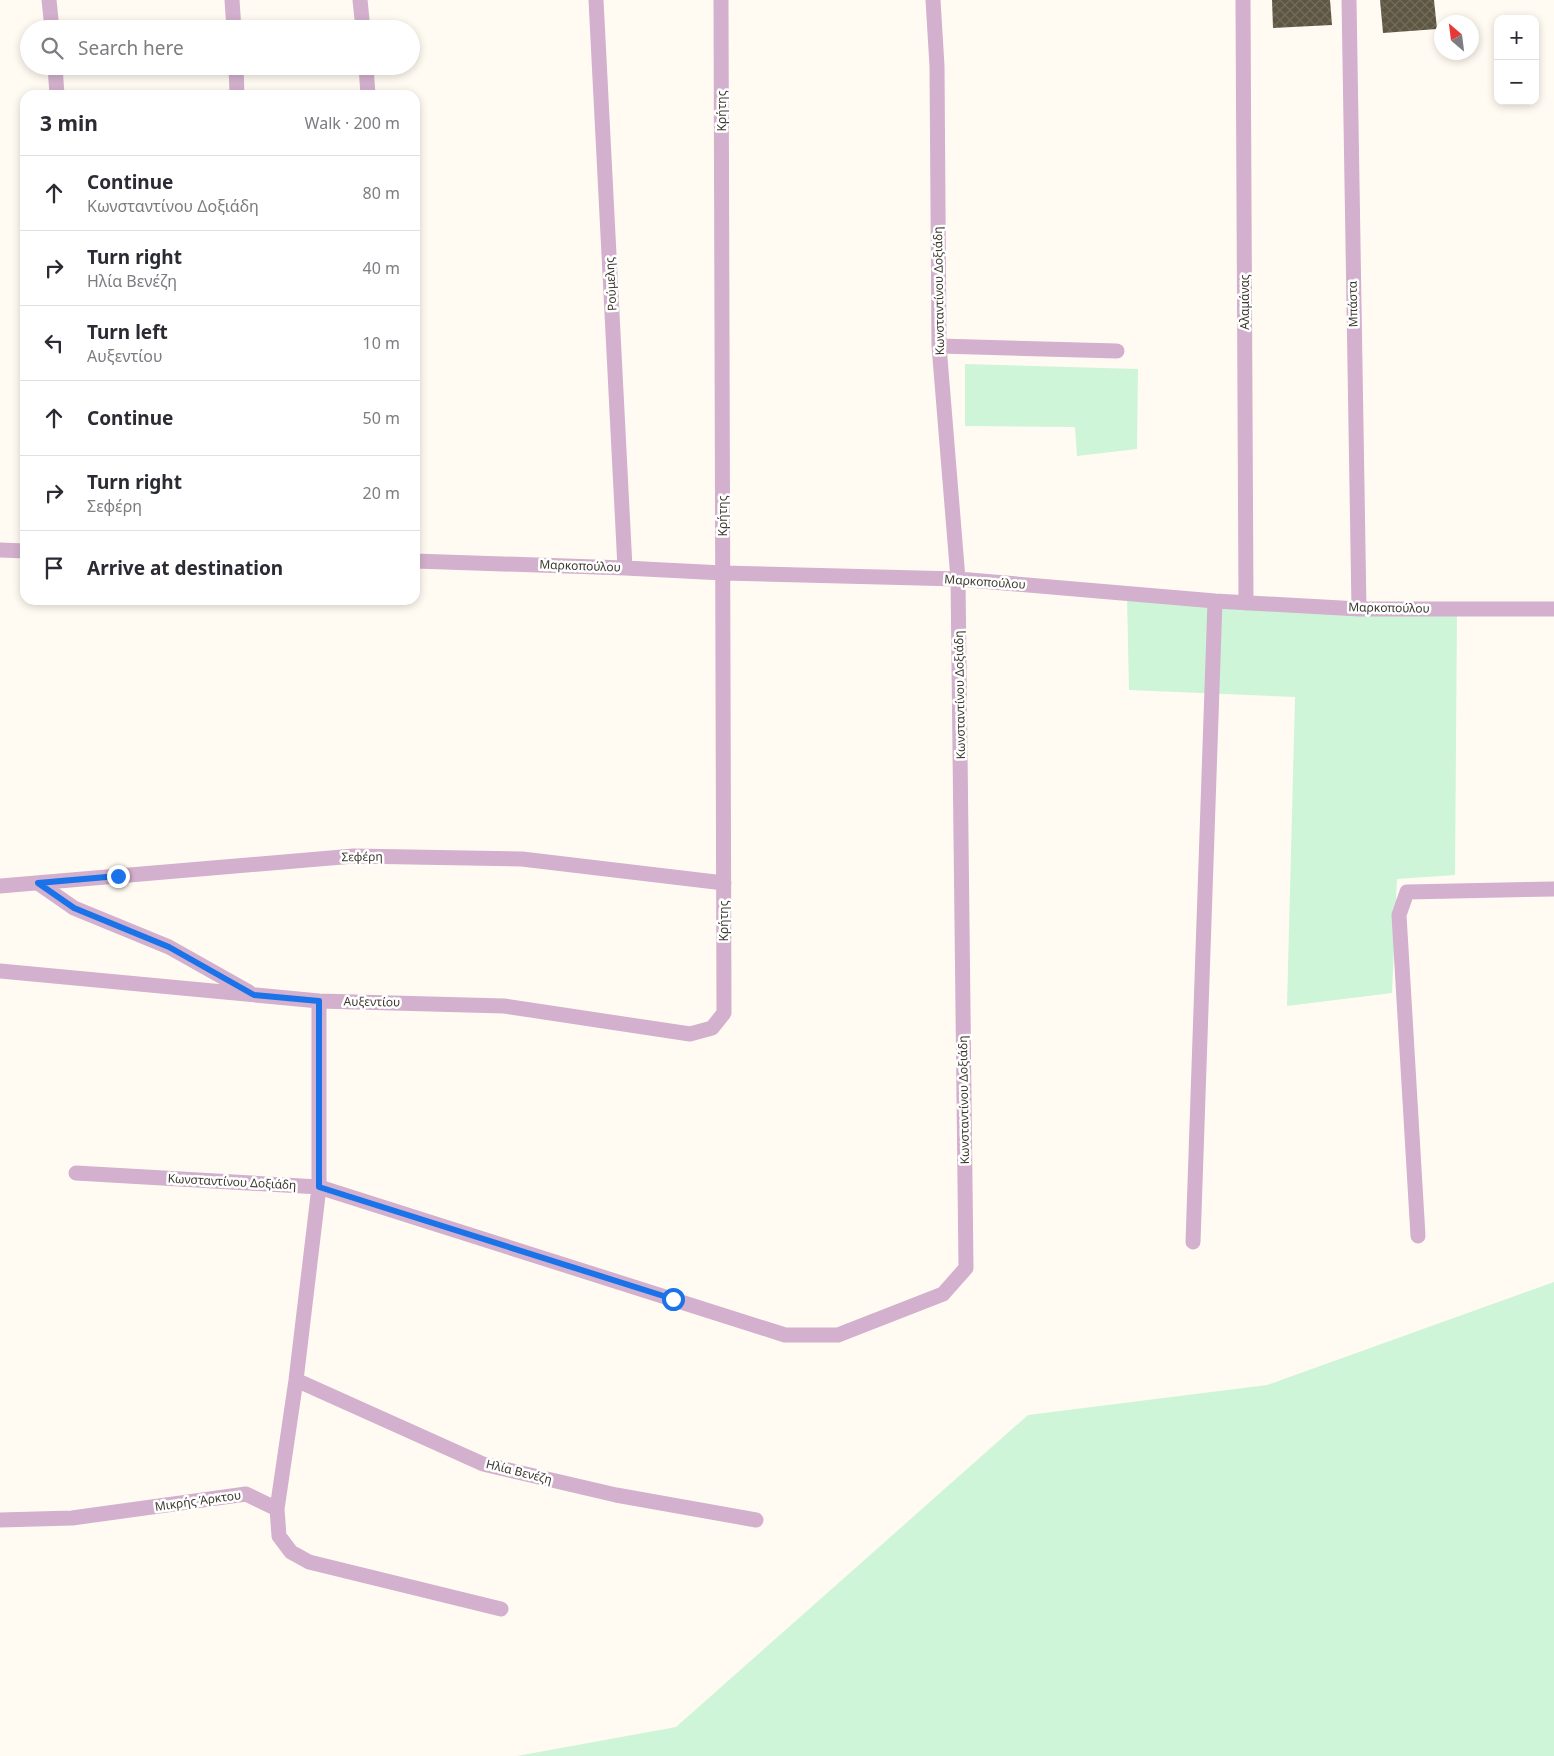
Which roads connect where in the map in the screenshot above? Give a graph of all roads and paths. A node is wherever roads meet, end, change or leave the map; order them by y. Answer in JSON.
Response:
{"nodes":[{"id":1,"x":49,"y":0,"type":"edge"},
{"id":2,"x":232,"y":0,"type":"edge"},
{"id":3,"x":360,"y":0,"type":"edge"},
{"id":4,"x":596,"y":0,"type":"edge"},
{"id":5,"x":721,"y":0,"type":"edge"},
{"id":6,"x":933,"y":0,"type":"edge"},
{"id":7,"x":1243,"y":0,"type":"edge"},
{"id":8,"x":1349,"y":0,"type":"edge"},
{"id":9,"x":51,"y":20,"type":"edge"},
{"id":10,"x":233,"y":20,"type":"edge"},
{"id":11,"x":362,"y":20,"type":"edge"},
{"id":12,"x":56,"y":75,"type":"edge"},
{"id":13,"x":237,"y":75,"type":"edge"},
{"id":14,"x":367,"y":75,"type":"edge"},
{"id":15,"x":57,"y":90,"type":"edge"},
{"id":16,"x":238,"y":90,"type":"edge"},
{"id":17,"x":368,"y":90,"type":"edge"},
{"id":18,"x":939,"y":346,"type":"junction"},
{"id":19,"x":1117,"y":351,"type":"dead end"},
{"id":20,"x":0,"y":550,"type":"edge"},
{"id":21,"x":20,"y":551,"type":"edge"},
{"id":22,"x":420,"y":561,"type":"edge"},
{"id":23,"x":625,"y":568,"type":"junction"},
{"id":24,"x":723,"y":573,"type":"junction"},
{"id":25,"x":958,"y":579,"type":"junction"},
{"id":26,"x":1215,"y":601,"type":"junction"},
{"id":27,"x":1246,"y":603,"type":"junction"},
{"id":28,"x":1359,"y":609,"type":"junction"},
{"id":29,"x":1554,"y":609,"type":"edge"},
{"id":30,"x":38,"y":883,"type":"junction"},
{"id":31,"x":724,"y":883,"type":"junction"},
{"id":32,"x":0,"y":886,"type":"edge"},
{"id":33,"x":1554,"y":889,"type":"edge"},
{"id":34,"x":0,"y":971,"type":"edge"},
{"id":35,"x":254,"y":995,"type":"junction"},
{"id":36,"x":319,"y":1001,"type":"junction"},
{"id":37,"x":712,"y":1028,"type":"joint"},
{"id":38,"x":76,"y":1173,"type":"dead end"},
{"id":39,"x":319,"y":1187,"type":"junction"},
{"id":40,"x":1418,"y":1236,"type":"dead end"},
{"id":41,"x":1193,"y":1242,"type":"dead end"},
{"id":42,"x":296,"y":1380,"type":"junction"},
{"id":43,"x":277,"y":1508,"type":"junction"},
{"id":44,"x":0,"y":1520,"type":"edge"},
{"id":45,"x":756,"y":1520,"type":"dead end"},
{"id":46,"x":500,"y":1609,"type":"dead end"}],
"edges":[{"from":1,"to":9,"type":"street"},
{"from":2,"to":10,"type":"street"},
{"from":3,"to":11,"type":"street"},
{"from":4,"to":23,"type":"street","name":"Ρούμελης"},
{"from":5,"to":24,"type":"street","name":"Κρήτης"},
{"from":6,"to":18,"type":"street","name":"Κωνσταντίνου Δοξιάδη"},
{"from":7,"to":27,"type":"street","name":"Αλαμάνας"},
{"from":8,"to":28,"type":"street","name":"Μπάστα"},
{"from":12,"to":15,"type":"street"},
{"from":13,"to":16,"type":"street"},
{"from":14,"to":17,"type":"street"},
{"from":18,"to":19,"type":"street"},
{"from":18,"to":25,"type":"street","name":"Κωνσταντίνου Δοξιάδη"},
{"from":20,"to":21,"type":"street"},
{"from":22,"to":23,"type":"street","name":"Μαρκοπούλου"},
{"from":23,"to":24,"type":"street","name":"Μαρκοπούλου"},
{"from":24,"to":25,"type":"street","name":"Μαρκοπούλου"},
{"from":24,"to":31,"type":"street","name":"Κρήτης"},
{"from":25,"to":26,"type":"street","name":"Μαρκοπούλου"},
{"from":25,"to":39,"type":"street","name":"Κωνσταντίνου Δοξιάδη"},
{"from":26,"to":27,"type":"street","name":"Μαρκοπούλου"},
{"from":26,"to":41,"type":"street"},
{"from":27,"to":28,"type":"street","name":"Μαρκοπούλου"},
{"from":28,"to":29,"type":"street","name":"Μαρκοπούλου"},
{"from":30,"to":31,"type":"street","name":"Σεφέρη"},
{"from":30,"to":32,"type":"street","name":"Σεφέρη"},
{"from":30,"to":35,"type":"street"},
{"from":31,"to":37,"type":"street","name":"Κρήτης"},
{"from":33,"to":40,"type":"street"},
{"from":34,"to":35,"type":"street","name":"Αυξεντίου"},
{"from":35,"to":36,"type":"street","name":"Αυξεντίου"},
{"from":36,"to":37,"type":"street","name":"Αυξεντίου"},
{"from":36,"to":39,"type":"street"},
{"from":38,"to":39,"type":"street","name":"Κωνσταντίνου Δοξιάδη"},
{"from":39,"to":42,"type":"street"},
{"from":42,"to":43,"type":"street"},
{"from":42,"to":45,"type":"street","name":"Ηλία Βενέζη"},
{"from":43,"to":44,"type":"street","name":"Μικρής Άρκτου"},
{"from":43,"to":46,"type":"street"}]}
